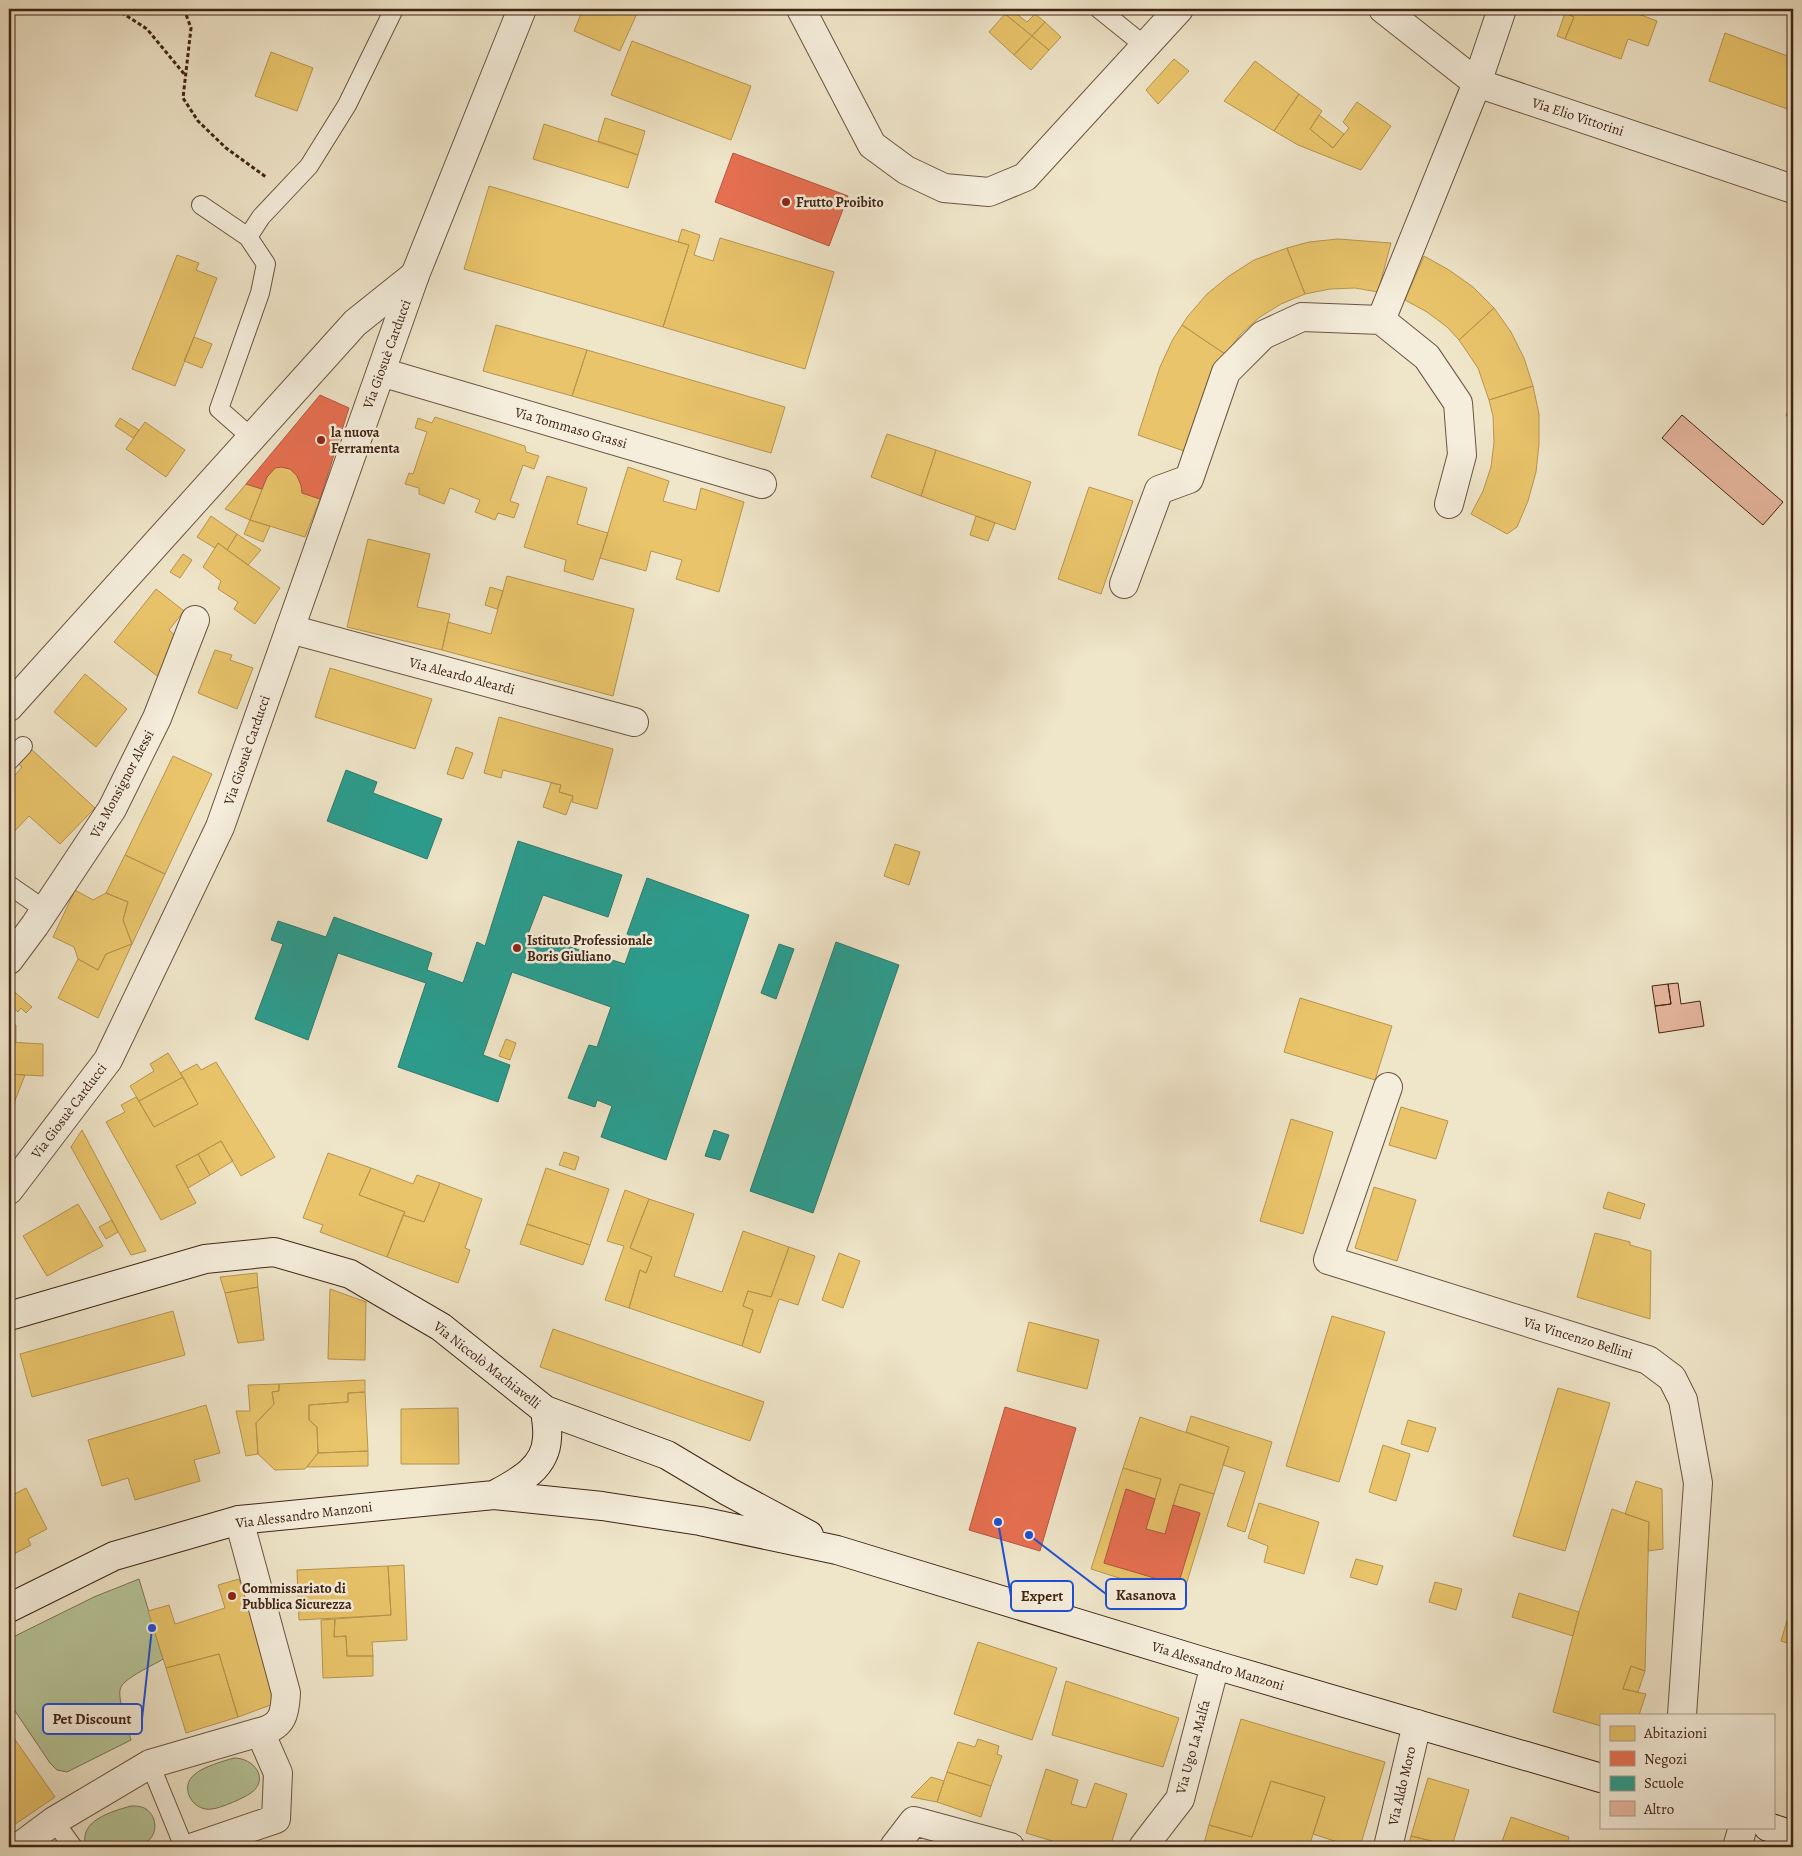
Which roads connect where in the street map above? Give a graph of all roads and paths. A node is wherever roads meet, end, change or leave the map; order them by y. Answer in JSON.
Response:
{"nodes":[{"id":1,"x":116,"y":9,"type":"edge"},
{"id":2,"x":184,"y":9,"type":"edge"},
{"id":3,"x":394,"y":9,"type":"edge"},
{"id":4,"x":522,"y":9,"type":"edge"},
{"id":5,"x":801,"y":9,"type":"edge"},
{"id":6,"x":1099,"y":9,"type":"edge"},
{"id":7,"x":1178,"y":9,"type":"edge"},
{"id":8,"x":1384,"y":9,"type":"edge"},
{"id":9,"x":1502,"y":9,"type":"edge"},
{"id":10,"x":1145,"y":46,"type":"junction"},
{"id":11,"x":186,"y":76,"type":"junction"},
{"id":12,"x":1477,"y":83,"type":"junction"},
{"id":13,"x":1793,"y":189,"type":"edge"},
{"id":14,"x":286,"y":191,"type":"junction"},
{"id":15,"x":201,"y":205,"type":"dead end"},
{"id":16,"x":248,"y":237,"type":"junction"},
{"id":17,"x":415,"y":274,"type":"junction"},
{"id":18,"x":1381,"y":320,"type":"junction"},
{"id":19,"x":381,"y":372,"type":"junction"},
{"id":20,"x":252,"y":438,"type":"junction"},
{"id":21,"x":762,"y":484,"type":"dead end"},
{"id":22,"x":1449,"y":504,"type":"dead end"},
{"id":23,"x":1124,"y":584,"type":"dead end"},
{"id":24,"x":195,"y":620,"type":"dead end"},
{"id":25,"x":290,"y":629,"type":"junction"},
{"id":26,"x":9,"y":707,"type":"edge"},
{"id":27,"x":634,"y":722,"type":"dead end"},
{"id":28,"x":23,"y":746,"type":"dead end"},
{"id":29,"x":9,"y":761,"type":"edge"},
{"id":30,"x":9,"y":885,"type":"edge"},
{"id":31,"x":45,"y":910,"type":"junction"},
{"id":32,"x":9,"y":960,"type":"edge"},
{"id":33,"x":1388,"y":1087,"type":"dead end"},
{"id":34,"x":9,"y":1190,"type":"edge"},
{"id":35,"x":9,"y":1316,"type":"edge"},
{"id":36,"x":545,"y":1410,"type":"junction"},
{"id":37,"x":729,"y":1492,"type":"junction"},
{"id":38,"x":494,"y":1494,"type":"junction"},
{"id":39,"x":238,"y":1520,"type":"junction"},
{"id":40,"x":700,"y":1521,"type":"junction"},
{"id":41,"x":837,"y":1550,"type":"junction"},
{"id":42,"x":9,"y":1608,"type":"edge"},
{"id":43,"x":1215,"y":1665,"type":"junction"},
{"id":44,"x":1682,"y":1714,"type":"edge"},
{"id":45,"x":1417,"y":1724,"type":"junction"},
{"id":46,"x":260,"y":1732,"type":"junction"},
{"id":47,"x":150,"y":1764,"type":"junction"},
{"id":48,"x":1600,"y":1778,"type":"edge"},
{"id":49,"x":54,"y":1821,"type":"junction"},
{"id":50,"x":1743,"y":1828,"type":"edge"},
{"id":51,"x":1771,"y":1828,"type":"edge"},
{"id":52,"x":1793,"y":1835,"type":"edge"},
{"id":53,"x":19,"y":1847,"type":"edge"},
{"id":54,"x":73,"y":1847,"type":"edge"},
{"id":55,"x":184,"y":1847,"type":"edge"},
{"id":56,"x":194,"y":1847,"type":"edge"},
{"id":57,"x":894,"y":1847,"type":"edge"},
{"id":58,"x":1010,"y":1847,"type":"edge"},
{"id":59,"x":1144,"y":1847,"type":"edge"},
{"id":60,"x":1388,"y":1847,"type":"edge"},
{"id":61,"x":1737,"y":1847,"type":"edge"}],
"edges":[{"from":1,"to":11,"type":"path"},
{"from":2,"to":11,"type":"path"},
{"from":3,"to":14,"type":"lane"},
{"from":4,"to":17,"type":"street","name":"Via Giosuè Carducci"},
{"from":5,"to":10,"type":"street"},
{"from":6,"to":10,"type":"lane"},
{"from":7,"to":10,"type":"street"},
{"from":8,"to":12,"type":"street","name":"Via Elio Vittorini"},
{"from":9,"to":12,"type":"street"},
{"from":11,"to":14,"type":"path"},
{"from":12,"to":13,"type":"street","name":"Via Elio Vittorini"},
{"from":12,"to":18,"type":"street"},
{"from":14,"to":16,"type":"lane"},
{"from":15,"to":16,"type":"lane"},
{"from":16,"to":20,"type":"lane"},
{"from":17,"to":19,"type":"street","name":"Via Giosuè Carducci"},
{"from":17,"to":20,"type":"street"},
{"from":18,"to":22,"type":"street"},
{"from":18,"to":23,"type":"street"},
{"from":19,"to":21,"type":"street","name":"Via Tommaso Grassi"},
{"from":19,"to":25,"type":"street","name":"Via Giosuè Carducci"},
{"from":20,"to":26,"type":"street"},
{"from":24,"to":31,"type":"street","name":"Via Monsignor Alessi"},
{"from":25,"to":27,"type":"street","name":"Via Aleardo Aleardi"},
{"from":25,"to":34,"type":"street","name":"Via Giosuè Carducci"},
{"from":28,"to":29,"type":"lane"},
{"from":30,"to":31,"type":"lane"},
{"from":31,"to":32,"type":"street","name":"Via Monsignor Alessi"},
{"from":33,"to":44,"type":"street","name":"Via Vincenzo Bellini"},
{"from":35,"to":36,"type":"street","name":"Via Niccolò Machiavelli"},
{"from":36,"to":37,"type":"street","name":"Via Niccolò Machiavelli"},
{"from":36,"to":38,"type":"street"},
{"from":37,"to":40,"type":"street"},
{"from":37,"to":41,"type":"street","name":"Via Niccolò Machiavelli"},
{"from":38,"to":39,"type":"street","name":"Via Alessandro Manzoni"},
{"from":38,"to":40,"type":"street"},
{"from":39,"to":42,"type":"street","name":"Via Alessandro Manzoni"},
{"from":39,"to":46,"type":"street"},
{"from":40,"to":41,"type":"street"},
{"from":41,"to":43,"type":"street","name":"Via Alessandro Manzoni"},
{"from":43,"to":45,"type":"street","name":"Via Alessandro Manzoni"},
{"from":43,"to":59,"type":"street","name":"Via Ugo La Malfa"},
{"from":45,"to":48,"type":"street","name":"Via Alessandro Manzoni"},
{"from":45,"to":60,"type":"street","name":"Via Aldo Moro"},
{"from":46,"to":47,"type":"street"},
{"from":46,"to":56,"type":"street"},
{"from":47,"to":49,"type":"street"},
{"from":47,"to":55,"type":"lane"},
{"from":49,"to":53,"type":"street"},
{"from":49,"to":54,"type":"lane"},
{"from":50,"to":61,"type":"street"},
{"from":51,"to":52,"type":"street"},
{"from":57,"to":58,"type":"street"}]}
